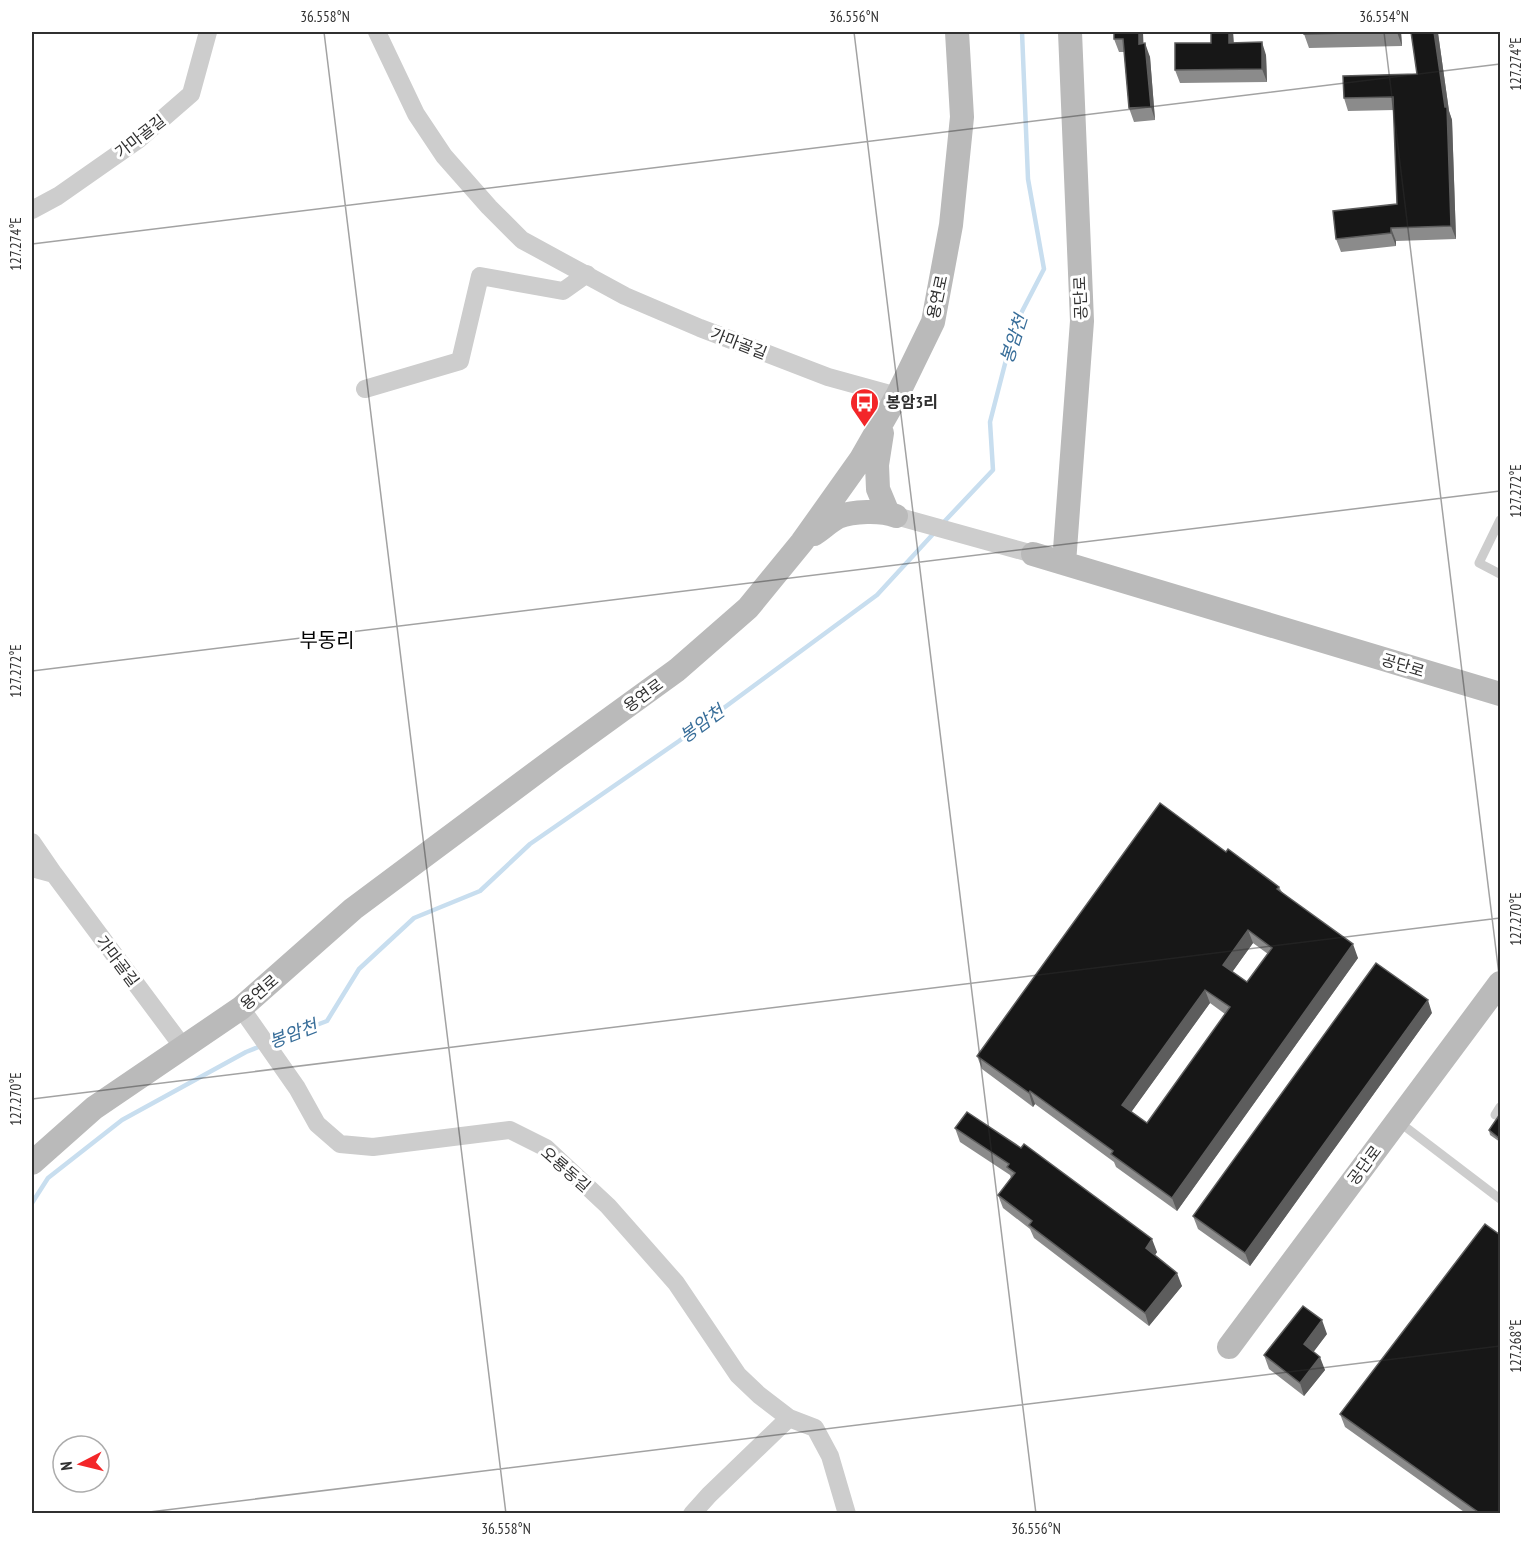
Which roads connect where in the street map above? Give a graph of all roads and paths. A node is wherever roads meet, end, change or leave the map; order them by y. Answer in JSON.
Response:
{"nodes":[{"id":1,"x":208,"y":32,"type":"edge"},
{"id":2,"x":377,"y":32,"type":"edge"},
{"id":3,"x":957,"y":32,"type":"edge"},
{"id":4,"x":1070,"y":32,"type":"edge"},
{"id":5,"x":32,"y":210,"type":"edge"},
{"id":6,"x":587,"y":274,"type":"junction"},
{"id":7,"x":365,"y":390,"type":"dead end"},
{"id":8,"x":897,"y":396,"type":"junction"},
{"id":9,"x":885,"y":418,"type":"junction"},
{"id":10,"x":892,"y":514,"type":"junction"},
{"id":11,"x":1500,"y":520,"type":"edge"},
{"id":12,"x":802,"y":542,"type":"junction"},
{"id":13,"x":1033,"y":554,"type":"joint"},
{"id":14,"x":1064,"y":563,"type":"junction"},
{"id":15,"x":1500,"y":574,"type":"edge"},
{"id":16,"x":1500,"y":694,"type":"edge"},
{"id":17,"x":32,"y":842,"type":"edge"},
{"id":18,"x":32,"y":868,"type":"edge"},
{"id":19,"x":54,"y":874,"type":"junction"},
{"id":20,"x":1500,"y":983,"type":"edge"},
{"id":21,"x":248,"y":1017,"type":"junction"},
{"id":22,"x":179,"y":1042,"type":"junction"},
{"id":23,"x":1397,"y":1121,"type":"junction"},
{"id":24,"x":32,"y":1163,"type":"edge"},
{"id":25,"x":1500,"y":1198,"type":"edge"},
{"id":26,"x":1229,"y":1347,"type":"dead end"},
{"id":27,"x":789,"y":1418,"type":"junction"},
{"id":28,"x":692,"y":1514,"type":"edge"},
{"id":29,"x":847,"y":1514,"type":"edge"}],
"edges":[{"from":1,"to":5,"type":"street","name":"가마골길"},
{"from":2,"to":6,"type":"street","name":"가마골길"},
{"from":3,"to":8,"type":"street","name":"용연로"},
{"from":4,"to":14,"type":"street","name":"공단로"},
{"from":6,"to":7,"type":"street"},
{"from":6,"to":8,"type":"street","name":"가마골길"},
{"from":8,"to":9,"type":"street","name":"용연로"},
{"from":9,"to":10,"type":"street"},
{"from":9,"to":12,"type":"street","name":"용연로"},
{"from":10,"to":12,"type":"street"},
{"from":10,"to":13,"type":"street"},
{"from":11,"to":15,"type":"lane"},
{"from":12,"to":21,"type":"street","name":"용연로"},
{"from":13,"to":14,"type":"street","name":"공단로"},
{"from":14,"to":16,"type":"street","name":"공단로"},
{"from":17,"to":19,"type":"street","name":"가마골길"},
{"from":18,"to":19,"type":"street"},
{"from":19,"to":22,"type":"street","name":"가마골길"},
{"from":20,"to":23,"type":"street","name":"공단로"},
{"from":21,"to":22,"type":"street","name":"용연로"},
{"from":21,"to":27,"type":"street","name":"오룡동길"},
{"from":22,"to":24,"type":"street","name":"용연로"},
{"from":23,"to":25,"type":"lane"},
{"from":23,"to":26,"type":"street","name":"공단로"},
{"from":27,"to":28,"type":"street"},
{"from":27,"to":29,"type":"street","name":"오룡동길"}]}
